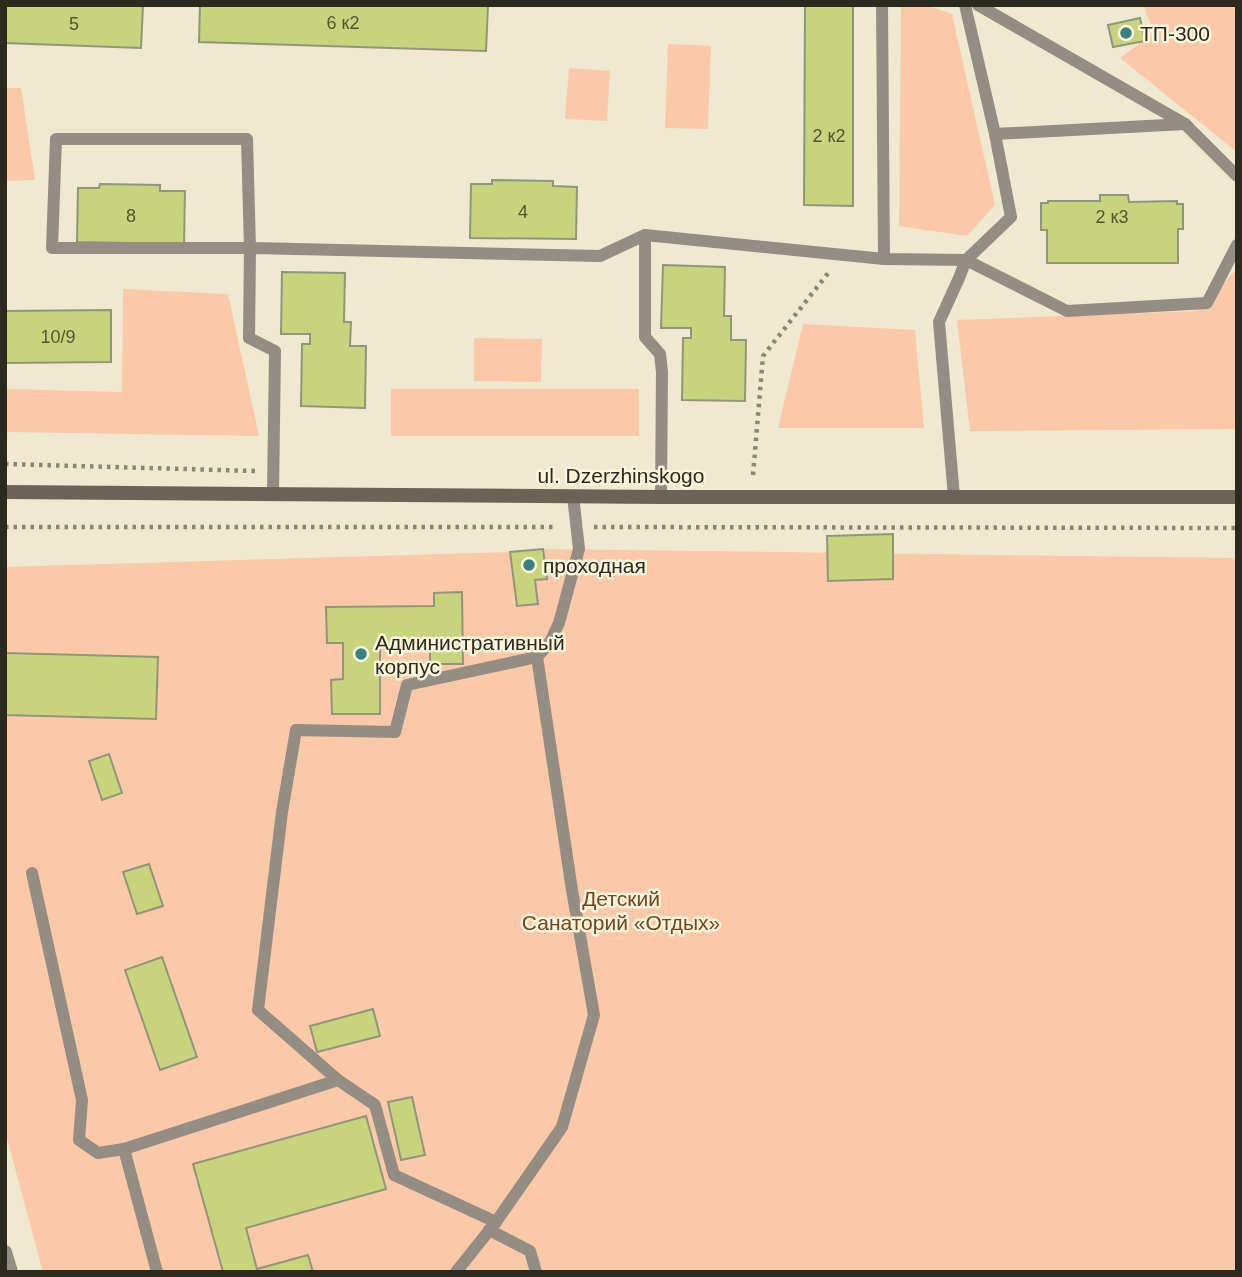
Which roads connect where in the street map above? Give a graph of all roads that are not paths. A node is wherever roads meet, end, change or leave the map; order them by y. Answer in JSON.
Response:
{"nodes":[{"id":1,"x":882,"y":5,"type":"edge"},
{"id":2,"x":965,"y":5,"type":"edge"},
{"id":3,"x":978,"y":5,"type":"edge"},
{"id":4,"x":1185,"y":124,"type":"junction"},
{"id":5,"x":995,"y":134,"type":"junction"},
{"id":6,"x":1237,"y":176,"type":"edge"},
{"id":7,"x":645,"y":235,"type":"junction"},
{"id":8,"x":1237,"y":245,"type":"edge"},
{"id":9,"x":250,"y":248,"type":"junction"},
{"id":10,"x":884,"y":259,"type":"junction"},
{"id":11,"x":966,"y":260,"type":"junction"},
{"id":12,"x":5,"y":492,"type":"edge"},
{"id":13,"x":272,"y":494,"type":"junction"},
{"id":14,"x":573,"y":496,"type":"junction"},
{"id":15,"x":661,"y":496,"type":"junction"},
{"id":16,"x":954,"y":497,"type":"junction"},
{"id":17,"x":1237,"y":497,"type":"edge"},
{"id":18,"x":537,"y":657,"type":"junction"},
{"id":19,"x":32,"y":873,"type":"dead end"},
{"id":20,"x":338,"y":1080,"type":"junction"},
{"id":21,"x":124,"y":1149,"type":"junction"},
{"id":22,"x":493,"y":1226,"type":"junction"},
{"id":23,"x":5,"y":1252,"type":"edge"},
{"id":24,"x":11,"y":1272,"type":"edge"},
{"id":25,"x":157,"y":1272,"type":"edge"},
{"id":26,"x":456,"y":1272,"type":"edge"},
{"id":27,"x":537,"y":1272,"type":"edge"}],
"edges":[{"from":1,"to":10,"type":"lane"},
{"from":2,"to":5,"type":"lane"},
{"from":3,"to":4,"type":"lane"},
{"from":4,"to":5,"type":"lane"},
{"from":4,"to":6,"type":"lane"},
{"from":5,"to":11,"type":"lane"},
{"from":7,"to":9,"type":"lane"},
{"from":7,"to":10,"type":"lane"},
{"from":7,"to":15,"type":"lane"},
{"from":8,"to":11,"type":"lane"},
{"from":9,"to":9,"type":"lane"},
{"from":9,"to":13,"type":"lane"},
{"from":10,"to":11,"type":"lane"},
{"from":11,"to":16,"type":"lane"},
{"from":12,"to":13,"type":"main road","name":"ul. Dzerzhinskogo"},
{"from":13,"to":14,"type":"main road","name":"ul. Dzerzhinskogo"},
{"from":14,"to":15,"type":"main road","name":"ul. Dzerzhinskogo"},
{"from":14,"to":18,"type":"lane"},
{"from":15,"to":16,"type":"main road","name":"ul. Dzerzhinskogo"},
{"from":16,"to":17,"type":"main road","name":"ul. Dzerzhinskogo"},
{"from":18,"to":20,"type":"lane"},
{"from":18,"to":22,"type":"lane"},
{"from":19,"to":21,"type":"lane"},
{"from":20,"to":21,"type":"lane"},
{"from":20,"to":22,"type":"lane"},
{"from":21,"to":25,"type":"lane"},
{"from":22,"to":26,"type":"lane"},
{"from":22,"to":27,"type":"lane"},
{"from":23,"to":24,"type":"street"}]}
